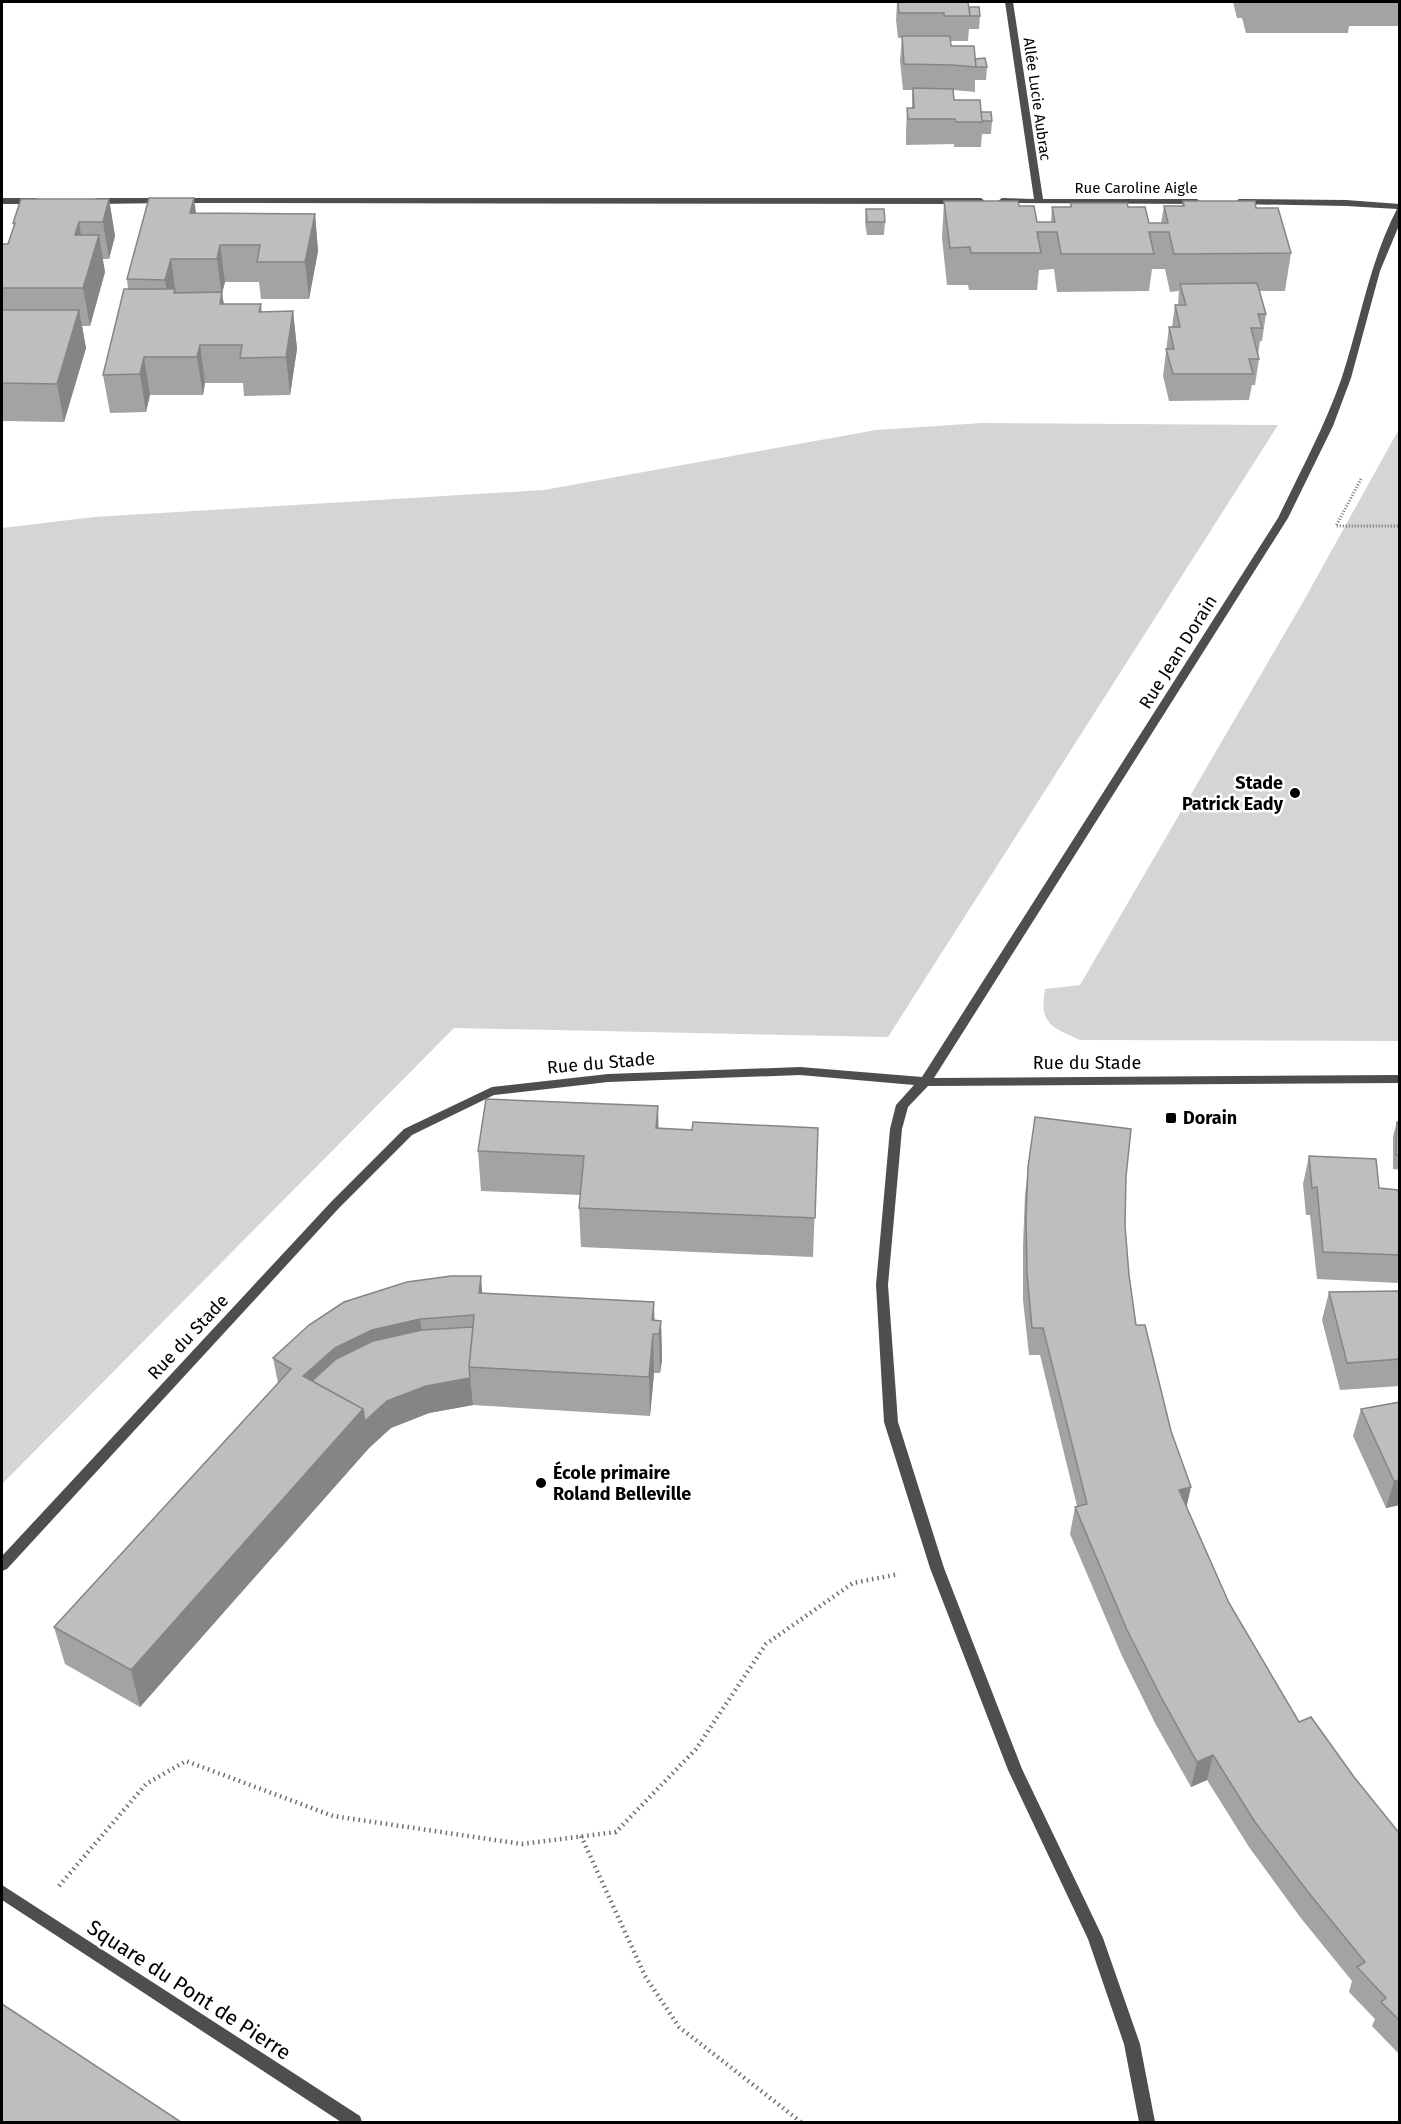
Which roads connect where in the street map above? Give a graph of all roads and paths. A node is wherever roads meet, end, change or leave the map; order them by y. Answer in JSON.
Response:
{"nodes":[{"id":1,"x":1010,"y":2,"type":"edge"},
{"id":2,"x":2,"y":201,"type":"edge"},
{"id":3,"x":48,"y":201,"type":"edge"},
{"id":4,"x":82,"y":201,"type":"edge"},
{"id":5,"x":1039,"y":201,"type":"junction"},
{"id":6,"x":1204,"y":202,"type":"edge"},
{"id":7,"x":1228,"y":202,"type":"edge"},
{"id":8,"x":1400,"y":209,"type":"edge"},
{"id":9,"x":1361,"y":479,"type":"dead end"},
{"id":10,"x":1400,"y":526,"type":"edge"},
{"id":11,"x":1400,"y":1079,"type":"edge"},
{"id":12,"x":925,"y":1082,"type":"junction"},
{"id":13,"x":2,"y":1565,"type":"edge"},
{"id":14,"x":937,"y":1568,"type":"junction"},
{"id":15,"x":581,"y":1836,"type":"junction"},
{"id":16,"x":2,"y":1892,"type":"edge"},
{"id":17,"x":35,"y":1914,"type":"junction"},
{"id":18,"x":354,"y":2122,"type":"edge"},
{"id":19,"x":801,"y":2122,"type":"edge"},
{"id":20,"x":1147,"y":2122,"type":"edge"}],
"edges":[{"from":1,"to":5,"type":"street","name":"Allée Lucie Aubrac"},
{"from":2,"to":3,"type":"street"},
{"from":4,"to":5,"type":"street","name":"Rue Caroline Aigle"},
{"from":5,"to":6,"type":"street","name":"Rue Caroline Aigle"},
{"from":7,"to":8,"type":"street"},
{"from":8,"to":12,"type":"street","name":"Rue Jean Dorain"},
{"from":9,"to":10,"type":"path"},
{"from":11,"to":12,"type":"street","name":"Rue du Stade"},
{"from":12,"to":13,"type":"street","name":"Rue du Stade"},
{"from":12,"to":14,"type":"street","name":"Rue Jean Dorain"},
{"from":14,"to":15,"type":"path"},
{"from":14,"to":20,"type":"street","name":"Rue Jean Dorain"},
{"from":15,"to":17,"type":"path"},
{"from":15,"to":19,"type":"path"},
{"from":16,"to":17,"type":"street","name":"Square du Pont de Pierre"},
{"from":17,"to":18,"type":"street","name":"Square du Pont de Pierre"}]}
